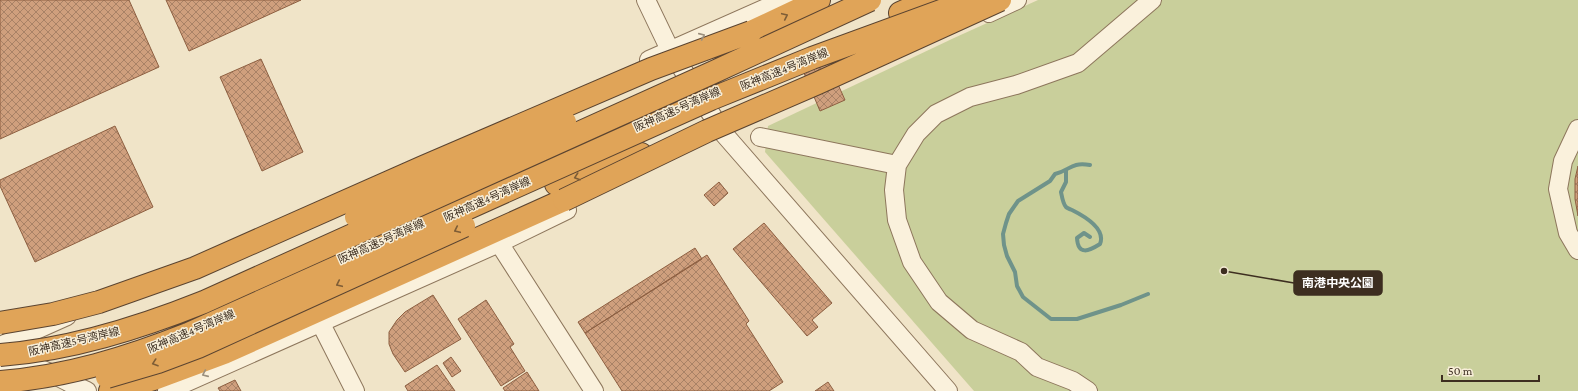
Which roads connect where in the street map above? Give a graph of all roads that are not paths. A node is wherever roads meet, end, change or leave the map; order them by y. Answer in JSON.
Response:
{"nodes":[{"id":1,"x":646,"y":0,"type":"edge"},
{"id":2,"x":784,"y":0,"type":"edge"},
{"id":3,"x":819,"y":0,"type":"edge"},
{"id":4,"x":845,"y":0,"type":"edge"},
{"id":5,"x":870,"y":0,"type":"edge"},
{"id":6,"x":929,"y":0,"type":"edge"},
{"id":7,"x":971,"y":0,"type":"edge"},
{"id":8,"x":1000,"y":0,"type":"edge"},
{"id":9,"x":1017,"y":0,"type":"edge"},
{"id":10,"x":1152,"y":0,"type":"edge"},
{"id":11,"x":751,"y":32,"type":"junction"},
{"id":12,"x":670,"y":50,"type":"junction"},
{"id":13,"x":838,"y":83,"type":"dead end"},
{"id":14,"x":813,"y":94,"type":"dead end"},
{"id":15,"x":1578,"y":129,"type":"edge"},
{"id":16,"x":715,"y":133,"type":"junction"},
{"id":17,"x":760,"y":137,"type":"dead end"},
{"id":18,"x":897,"y":165,"type":"junction"},
{"id":19,"x":499,"y":243,"type":"junction"},
{"id":20,"x":1578,"y":250,"type":"edge"},
{"id":21,"x":320,"y":322,"type":"junction"},
{"id":22,"x":0,"y":323,"type":"edge"},
{"id":23,"x":115,"y":333,"type":"junction"},
{"id":24,"x":0,"y":346,"type":"edge"},
{"id":25,"x":0,"y":350,"type":"edge"},
{"id":26,"x":0,"y":355,"type":"edge"},
{"id":27,"x":0,"y":366,"type":"edge"},
{"id":28,"x":0,"y":376,"type":"edge"},
{"id":29,"x":0,"y":381,"type":"edge"},
{"id":30,"x":88,"y":391,"type":"edge"},
{"id":31,"x":110,"y":391,"type":"edge"},
{"id":32,"x":167,"y":391,"type":"edge"},
{"id":33,"x":356,"y":391,"type":"edge"},
{"id":34,"x":594,"y":391,"type":"edge"},
{"id":35,"x":948,"y":391,"type":"edge"},
{"id":36,"x":1088,"y":391,"type":"edge"}],
"edges":[{"from":1,"to":12,"type":"street"},
{"from":12,"to":2,"type":"street","one_way":true},
{"from":11,"to":3,"type":"highway","one_way":true},
{"from":4,"to":25,"type":"highway"},
{"from":5,"to":23,"type":"highway","name":"阪神高速5号湾岸線","bridge":true},
{"from":6,"to":28,"type":"highway","name":"阪神高速5号湾岸線"},
{"from":7,"to":29,"type":"highway","name":"阪神高速4号湾岸線","bridge":true},
{"from":8,"to":16,"type":"highway","bridge":true},
{"from":9,"to":13,"type":"street"},
{"from":10,"to":18,"type":"street"},
{"from":11,"to":22,"type":"highway","bridge":true},
{"from":11,"to":23,"type":"highway","bridge":true},
{"from":12,"to":16,"type":"street"},
{"from":12,"to":24,"type":"street"},
{"from":14,"to":16,"type":"street"},
{"from":15,"to":20,"type":"street"},
{"from":16,"to":19,"type":"street"},
{"from":16,"to":29,"type":"highway","one_way":true,"bridge":true},
{"from":16,"to":31,"type":"highway","bridge":true},
{"from":16,"to":35,"type":"street"},
{"from":17,"to":18,"type":"street"},
{"from":18,"to":36,"type":"street"},
{"from":19,"to":21,"type":"street"},
{"from":19,"to":34,"type":"street"},
{"from":21,"to":32,"type":"street","one_way":true},
{"from":21,"to":33,"type":"street"},
{"from":23,"to":26,"type":"highway","name":"阪神高速5号湾岸線","bridge":true},
{"from":27,"to":30,"type":"street"}]}
